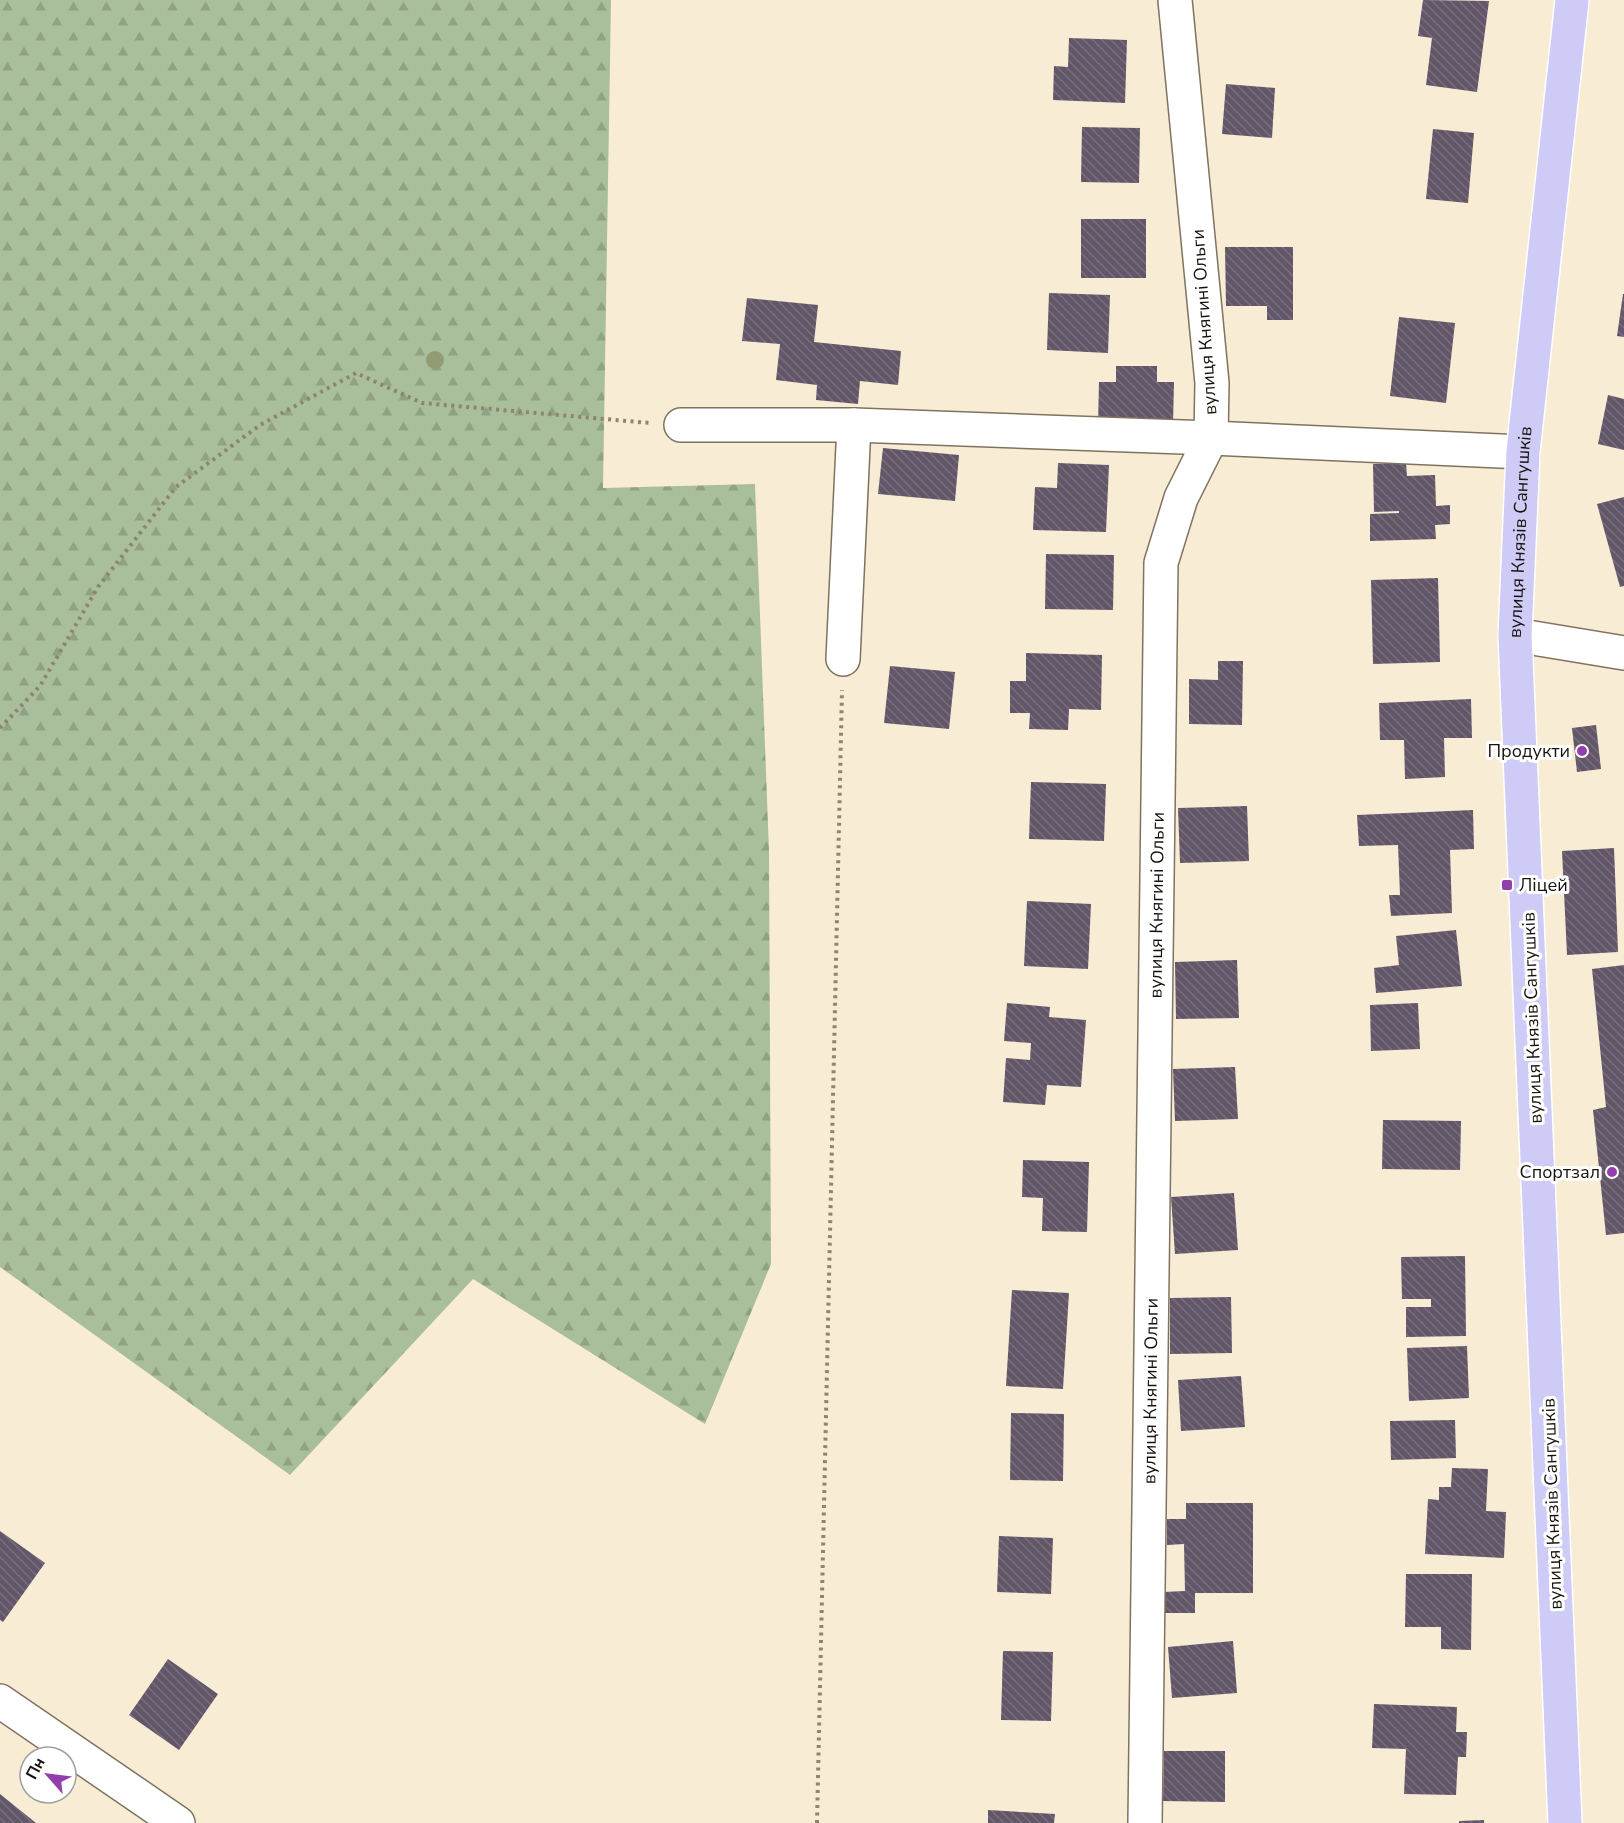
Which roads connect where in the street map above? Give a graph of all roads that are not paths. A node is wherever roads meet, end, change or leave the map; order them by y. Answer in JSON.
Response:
{"nodes":[{"id":1,"x":1175,"y":0,"type":"edge"},
{"id":2,"x":1572,"y":0,"type":"edge"},
{"id":3,"x":681,"y":425,"type":"road end"},
{"id":4,"x":854,"y":425,"type":"junction"},
{"id":5,"x":1211,"y":438,"type":"junction"},
{"id":6,"x":1523,"y":452,"type":"junction"},
{"id":7,"x":1515,"y":635,"type":"junction"},
{"id":8,"x":1624,"y":653,"type":"edge"},
{"id":9,"x":843,"y":659,"type":"road end"},
{"id":10,"x":0,"y":1701,"type":"edge"},
{"id":11,"x":178,"y":1823,"type":"edge"},
{"id":12,"x":1145,"y":1823,"type":"edge"},
{"id":13,"x":1565,"y":1823,"type":"edge"}],
"edges":[{"from":1,"to":5,"type":"street","name":"вулиця Княгині Ольги"},
{"from":2,"to":6,"type":"main road","name":"вулиця Князів Сангушків"},
{"from":3,"to":4,"type":"street"},
{"from":4,"to":5,"type":"street"},
{"from":4,"to":9,"type":"street"},
{"from":5,"to":6,"type":"street"},
{"from":5,"to":12,"type":"street","name":"вулиця Княгині Ольги"},
{"from":6,"to":7,"type":"main road","name":"вулиця Князів Сангушків"},
{"from":7,"to":8,"type":"street"},
{"from":7,"to":13,"type":"main road","name":"вулиця Князів Сангушків"},
{"from":10,"to":11,"type":"street"}]}
